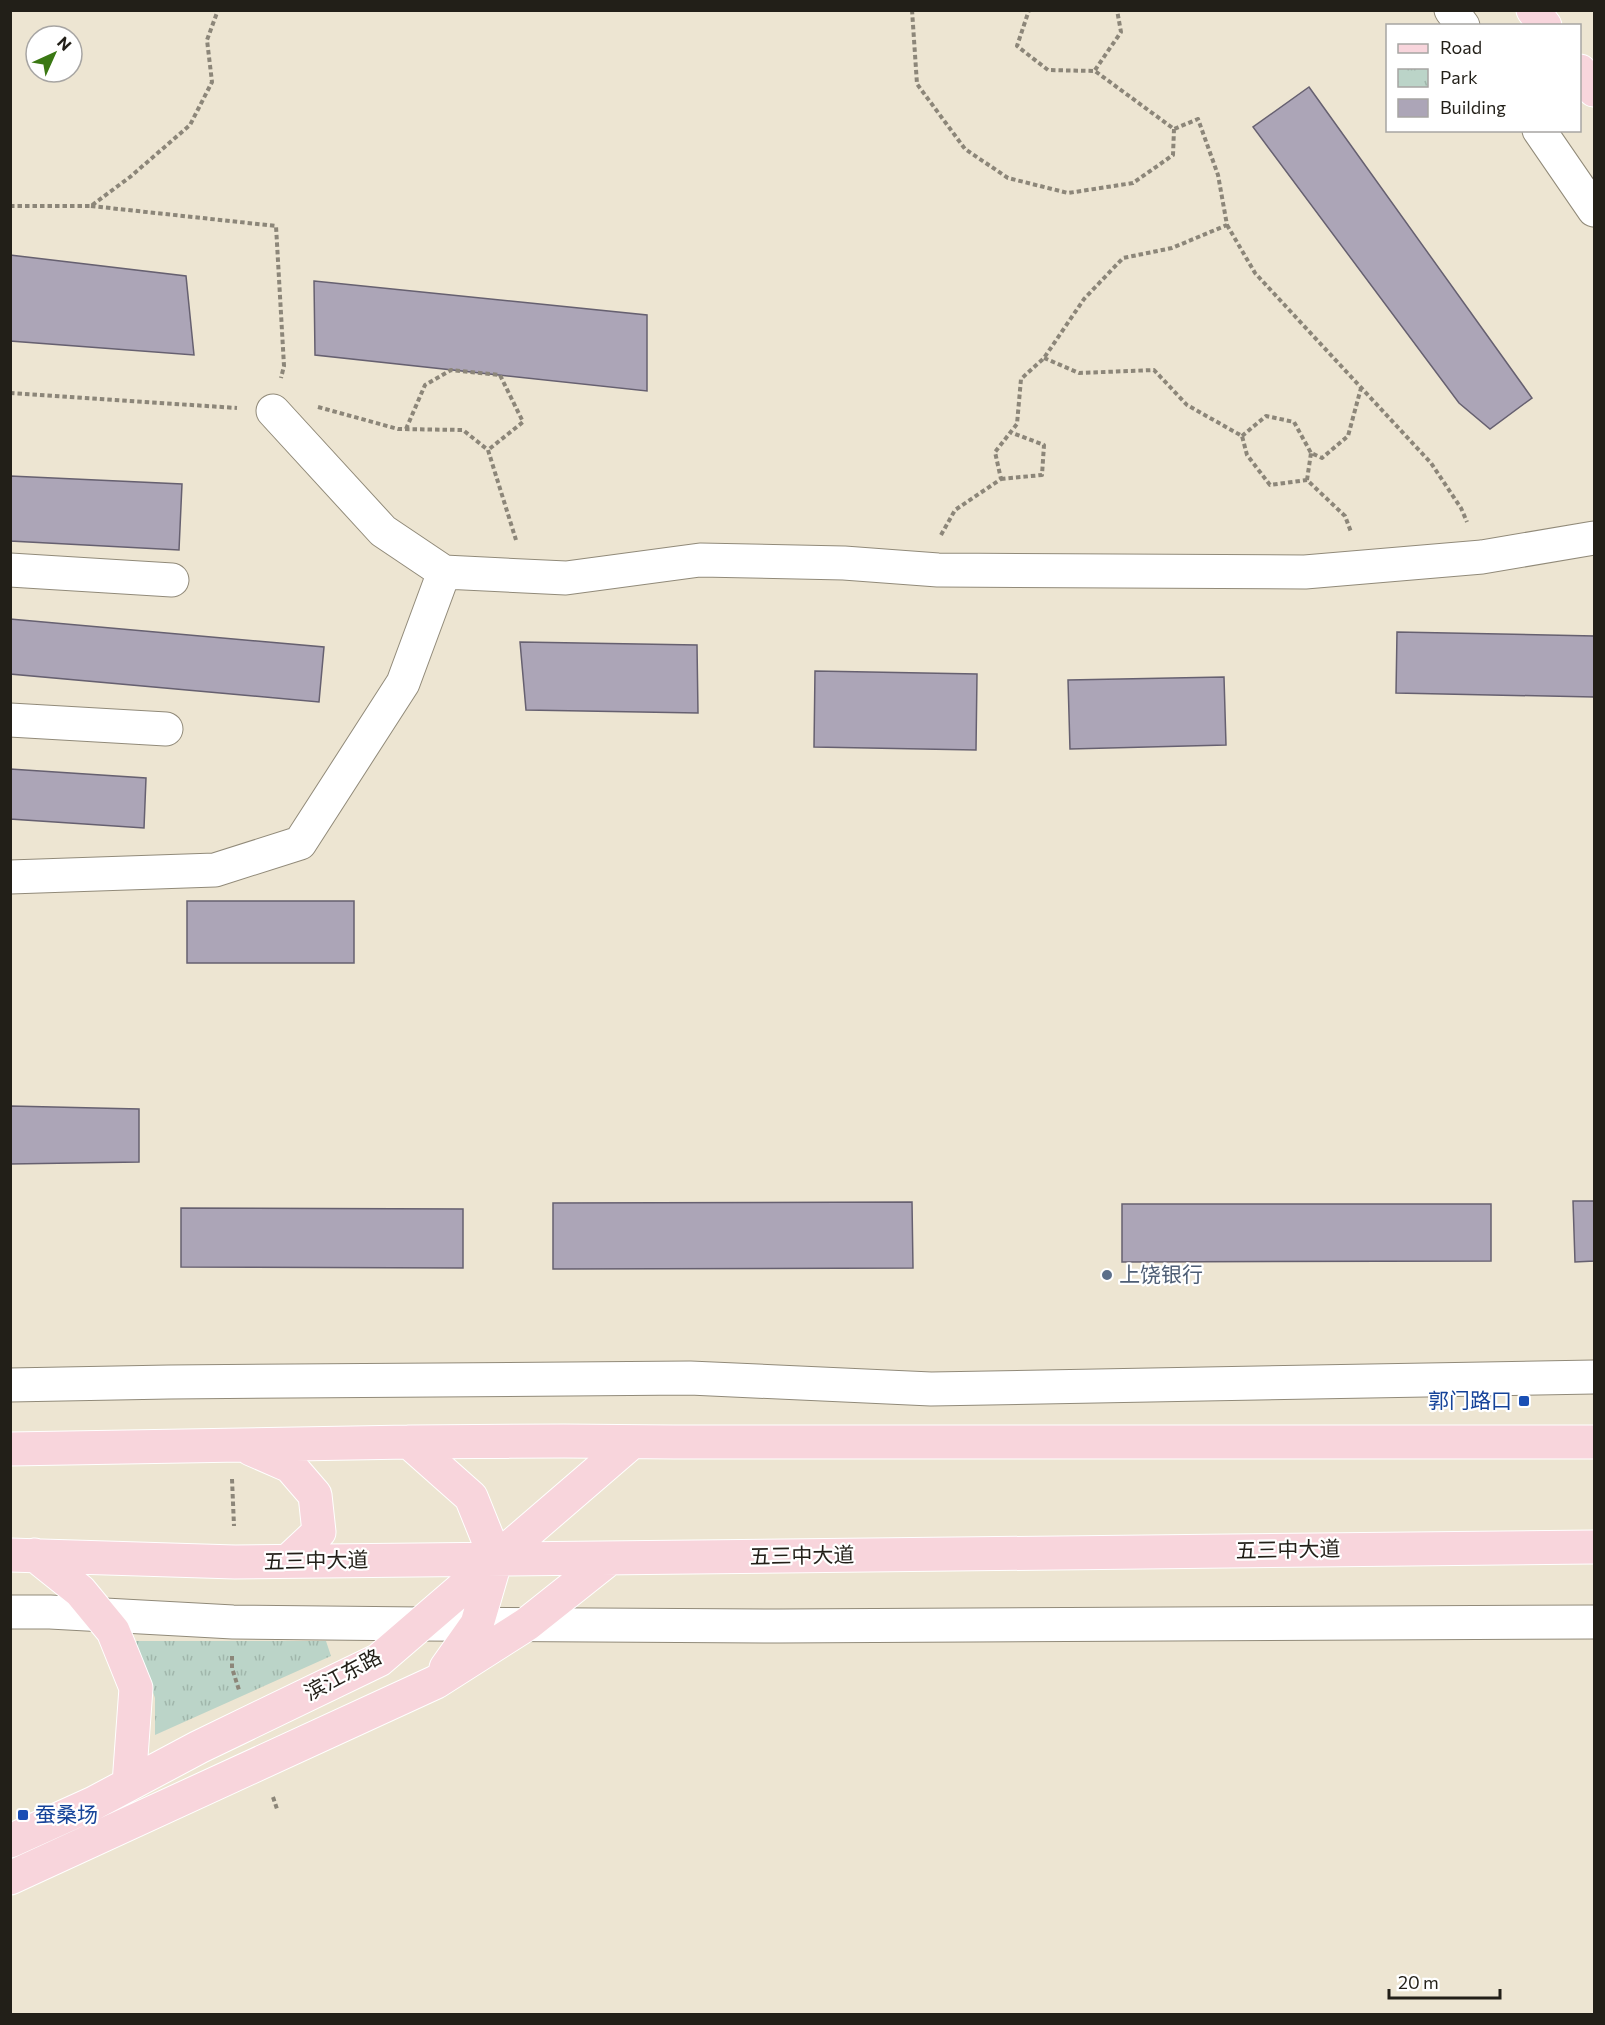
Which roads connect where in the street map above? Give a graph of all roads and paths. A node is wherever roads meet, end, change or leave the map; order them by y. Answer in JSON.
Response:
{"nodes":[{"id":1,"x":218,"y":10,"type":"edge"},
{"id":2,"x":912,"y":10,"type":"edge"},
{"id":3,"x":1029,"y":10,"type":"edge"},
{"id":4,"x":1117,"y":10,"type":"edge"},
{"id":5,"x":1451,"y":10,"type":"edge"},
{"id":6,"x":1533,"y":10,"type":"edge"},
{"id":7,"x":1462,"y":24,"type":"edge"},
{"id":8,"x":1544,"y":24,"type":"edge"},
{"id":9,"x":1095,"y":70,"type":"junction"},
{"id":10,"x":1581,"y":72,"type":"edge"},
{"id":11,"x":1594,"y":90,"type":"edge"},
{"id":12,"x":1174,"y":129,"type":"junction"},
{"id":13,"x":1540,"y":132,"type":"edge"},
{"id":14,"x":10,"y":206,"type":"edge"},
{"id":15,"x":91,"y":206,"type":"junction"},
{"id":16,"x":1594,"y":210,"type":"edge"},
{"id":17,"x":1227,"y":225,"type":"junction"},
{"id":18,"x":1044,"y":358,"type":"junction"},
{"id":19,"x":1361,"y":388,"type":"junction"},
{"id":20,"x":10,"y":393,"type":"edge"},
{"id":21,"x":318,"y":407,"type":"dead end"},
{"id":22,"x":273,"y":411,"type":"junction"},
{"id":23,"x":406,"y":429,"type":"junction"},
{"id":24,"x":1010,"y":432,"type":"junction"},
{"id":25,"x":1242,"y":436,"type":"junction"},
{"id":26,"x":488,"y":450,"type":"junction"},
{"id":27,"x":1311,"y":453,"type":"junction"},
{"id":28,"x":1001,"y":479,"type":"junction"},
{"id":29,"x":1306,"y":480,"type":"junction"},
{"id":30,"x":1461,"y":508,"type":"dead end"},
{"id":31,"x":1594,"y":538,"type":"edge"},
{"id":32,"x":1365,"y":567,"type":"junction"},
{"id":33,"x":10,"y":570,"type":"edge"},
{"id":34,"x":938,"y":570,"type":"junction"},
{"id":35,"x":444,"y":572,"type":"junction"},
{"id":36,"x":528,"y":576,"type":"junction"},
{"id":37,"x":172,"y":580,"type":"dead end"},
{"id":38,"x":10,"y":720,"type":"edge"},
{"id":39,"x":166,"y":729,"type":"dead end"},
{"id":40,"x":10,"y":877,"type":"edge"},
{"id":41,"x":1594,"y":1377,"type":"edge"},
{"id":42,"x":10,"y":1385,"type":"edge"},
{"id":43,"x":409,"y":1442,"type":"junction"},
{"id":44,"x":632,"y":1442,"type":"junction"},
{"id":45,"x":1594,"y":1442,"type":"edge"},
{"id":46,"x":241,"y":1444,"type":"junction"},
{"id":47,"x":10,"y":1449,"type":"edge"},
{"id":48,"x":1594,"y":1547,"type":"edge"},
{"id":49,"x":23,"y":1555,"type":"edge"},
{"id":50,"x":610,"y":1558,"type":"junction"},
{"id":51,"x":496,"y":1559,"type":"junction"},
{"id":52,"x":288,"y":1561,"type":"junction"},
{"id":53,"x":10,"y":1612,"type":"edge"},
{"id":54,"x":100,"y":1615,"type":"junction"},
{"id":55,"x":1594,"y":1622,"type":"edge"},
{"id":56,"x":421,"y":1624,"type":"junction"},
{"id":57,"x":477,"y":1624,"type":"junction"},
{"id":58,"x":527,"y":1624,"type":"junction"},
{"id":59,"x":436,"y":1682,"type":"junction"},
{"id":60,"x":129,"y":1784,"type":"junction"},
{"id":61,"x":10,"y":1841,"type":"edge"},
{"id":62,"x":10,"y":1878,"type":"edge"}],
"edges":[{"from":1,"to":15,"type":"path"},
{"from":2,"to":12,"type":"path"},
{"from":3,"to":9,"type":"path"},
{"from":4,"to":9,"type":"path"},
{"from":5,"to":7,"type":"street"},
{"from":6,"to":8,"type":"main road"},
{"from":9,"to":12,"type":"path"},
{"from":10,"to":11,"type":"main road"},
{"from":12,"to":17,"type":"path"},
{"from":13,"to":16,"type":"street"},
{"from":14,"to":15,"type":"path"},
{"from":15,"to":22,"type":"path"},
{"from":17,"to":18,"type":"path"},
{"from":17,"to":19,"type":"path"},
{"from":18,"to":24,"type":"path"},
{"from":18,"to":25,"type":"path"},
{"from":19,"to":27,"type":"path"},
{"from":19,"to":30,"type":"path"},
{"from":20,"to":22,"type":"path"},
{"from":21,"to":23,"type":"path"},
{"from":22,"to":35,"type":"street"},
{"from":23,"to":26,"type":"path"},
{"from":23,"to":26,"type":"path"},
{"from":24,"to":28,"type":"path"},
{"from":24,"to":28,"type":"path"},
{"from":25,"to":27,"type":"path"},
{"from":25,"to":29,"type":"path"},
{"from":26,"to":36,"type":"path"},
{"from":27,"to":29,"type":"path"},
{"from":28,"to":34,"type":"path"},
{"from":29,"to":32,"type":"path"},
{"from":31,"to":32,"type":"street"},
{"from":32,"to":34,"type":"street"},
{"from":33,"to":37,"type":"street"},
{"from":34,"to":36,"type":"street"},
{"from":35,"to":36,"type":"street"},
{"from":35,"to":40,"type":"street"},
{"from":38,"to":39,"type":"street"},
{"from":41,"to":42,"type":"street"},
{"from":43,"to":44,"type":"main road"},
{"from":43,"to":46,"type":"main road"},
{"from":43,"to":51,"type":"main road"},
{"from":44,"to":45,"type":"main road"},
{"from":44,"to":51,"type":"main road","name":"滨江东路"},
{"from":46,"to":47,"type":"main road"},
{"from":46,"to":52,"type":"main road"},
{"from":48,"to":50,"type":"main road","name":"五三中大道"},
{"from":49,"to":52,"type":"main road","name":"五三中大道"},
{"from":49,"to":54,"type":"main road"},
{"from":50,"to":51,"type":"main road","name":"五三中大道"},
{"from":50,"to":58,"type":"main road","name":"滨江东路"},
{"from":51,"to":52,"type":"main road","name":"五三中大道"},
{"from":51,"to":56,"type":"main road","name":"滨江东路"},
{"from":51,"to":57,"type":"main road"},
{"from":53,"to":54,"type":"street"},
{"from":54,"to":56,"type":"street"},
{"from":54,"to":60,"type":"main road"},
{"from":55,"to":58,"type":"street"},
{"from":56,"to":57,"type":"street"},
{"from":56,"to":60,"type":"main road","name":"滨江东路"},
{"from":57,"to":58,"type":"street"},
{"from":57,"to":59,"type":"main road"},
{"from":58,"to":59,"type":"main road","name":"滨江东路"},
{"from":59,"to":62,"type":"main road","name":"滨江东路"},
{"from":60,"to":61,"type":"main road","name":"滨江东路"}]}
